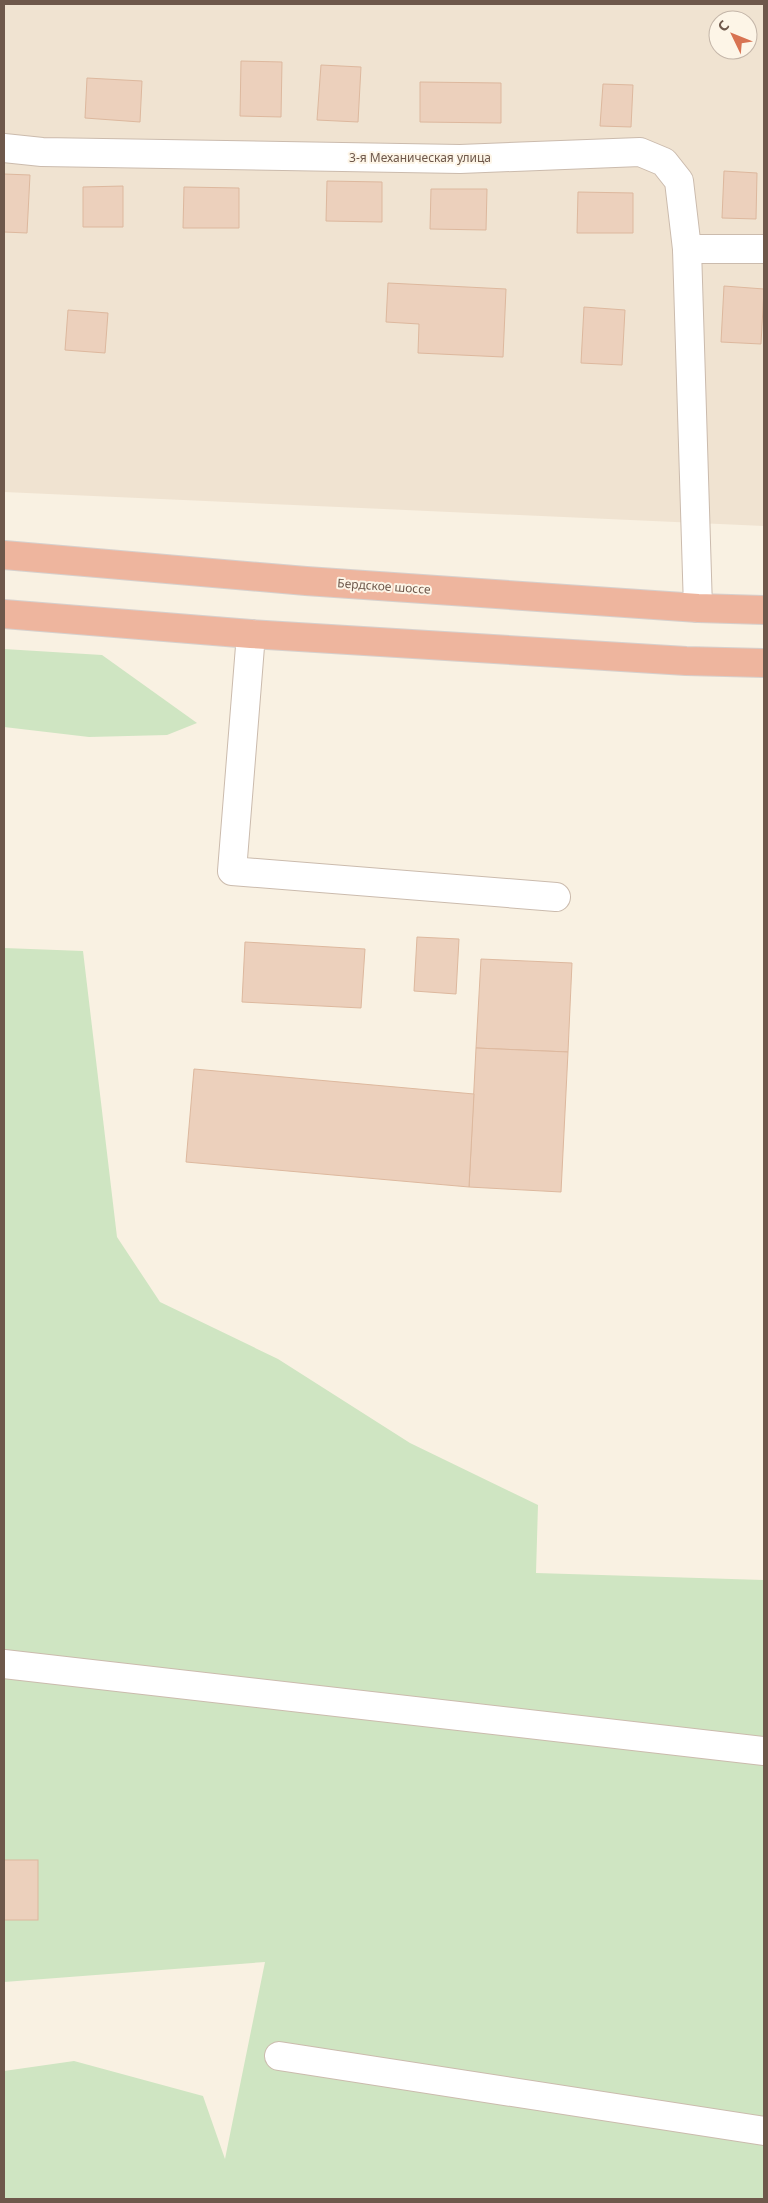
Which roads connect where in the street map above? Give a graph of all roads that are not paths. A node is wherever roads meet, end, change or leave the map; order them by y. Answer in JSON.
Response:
{"nodes":[{"id":1,"x":4,"y":148,"type":"edge"},
{"id":2,"x":687,"y":249,"type":"junction"},
{"id":3,"x":764,"y":249,"type":"edge"},
{"id":4,"x":4,"y":555,"type":"edge"},
{"id":5,"x":698,"y":608,"type":"junction"},
{"id":6,"x":764,"y":610,"type":"edge"},
{"id":7,"x":4,"y":614,"type":"edge"},
{"id":8,"x":251,"y":634,"type":"junction"},
{"id":9,"x":764,"y":663,"type":"edge"},
{"id":10,"x":556,"y":897,"type":"dead end"},
{"id":11,"x":4,"y":1664,"type":"edge"},
{"id":12,"x":764,"y":1751,"type":"edge"},
{"id":13,"x":279,"y":2056,"type":"dead end"},
{"id":14,"x":764,"y":2131,"type":"edge"}],
"edges":[{"from":1,"to":2,"type":"street","name":"3-я Механическая улица"},
{"from":2,"to":3,"type":"street"},
{"from":2,"to":5,"type":"street","name":"3-я Механическая улица"},
{"from":4,"to":5,"type":"highway","name":"Бердское шоссе"},
{"from":5,"to":6,"type":"highway","name":"Бердское шоссе"},
{"from":7,"to":8,"type":"highway"},
{"from":8,"to":9,"type":"highway"},
{"from":8,"to":10,"type":"street"},
{"from":11,"to":12,"type":"street"},
{"from":13,"to":14,"type":"street"}]}
